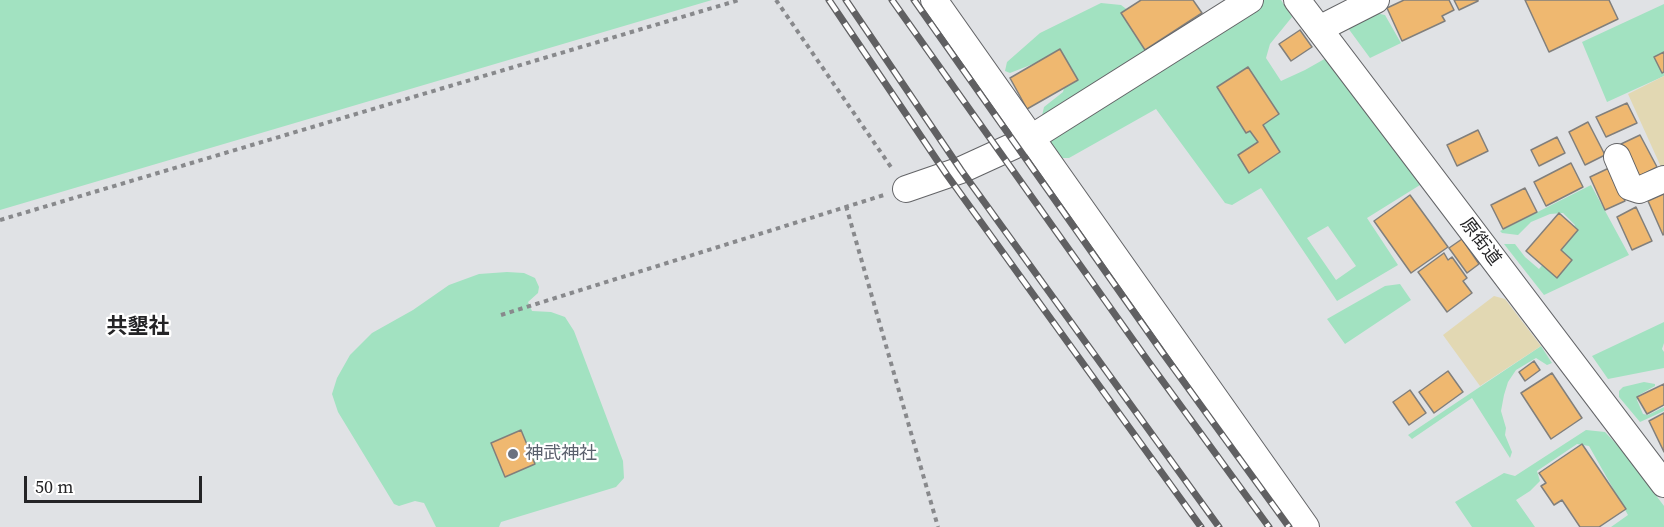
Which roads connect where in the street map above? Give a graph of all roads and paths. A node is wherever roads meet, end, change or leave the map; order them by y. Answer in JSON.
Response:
{"nodes":[{"id":1,"x":740,"y":0,"type":"edge"},
{"id":2,"x":776,"y":0,"type":"edge"},
{"id":3,"x":934,"y":0,"type":"edge"},
{"id":4,"x":1250,"y":0,"type":"edge"},
{"id":5,"x":1297,"y":0,"type":"edge"},
{"id":6,"x":1376,"y":0,"type":"edge"},
{"id":7,"x":1318,"y":29,"type":"junction"},
{"id":8,"x":1031,"y":138,"type":"junction"},
{"id":9,"x":1617,"y":157,"type":"dead end"},
{"id":10,"x":1664,"y":179,"type":"edge"},
{"id":11,"x":906,"y":189,"type":"junction"},
{"id":12,"x":846,"y":206,"type":"junction"},
{"id":13,"x":0,"y":220,"type":"edge"},
{"id":14,"x":501,"y":315,"type":"dead end"},
{"id":15,"x":1664,"y":484,"type":"edge"},
{"id":16,"x":938,"y":527,"type":"edge"},
{"id":17,"x":1306,"y":527,"type":"edge"}],
"edges":[{"from":1,"to":13,"type":"path"},
{"from":2,"to":11,"type":"path"},
{"from":3,"to":8,"type":"street"},
{"from":4,"to":8,"type":"street"},
{"from":5,"to":7,"type":"street","name":"原街道"},
{"from":6,"to":7,"type":"street"},
{"from":7,"to":15,"type":"street","name":"原街道"},
{"from":8,"to":11,"type":"street"},
{"from":8,"to":17,"type":"street"},
{"from":9,"to":10,"type":"street"},
{"from":11,"to":12,"type":"path"},
{"from":12,"to":14,"type":"path"},
{"from":12,"to":16,"type":"path"}]}
